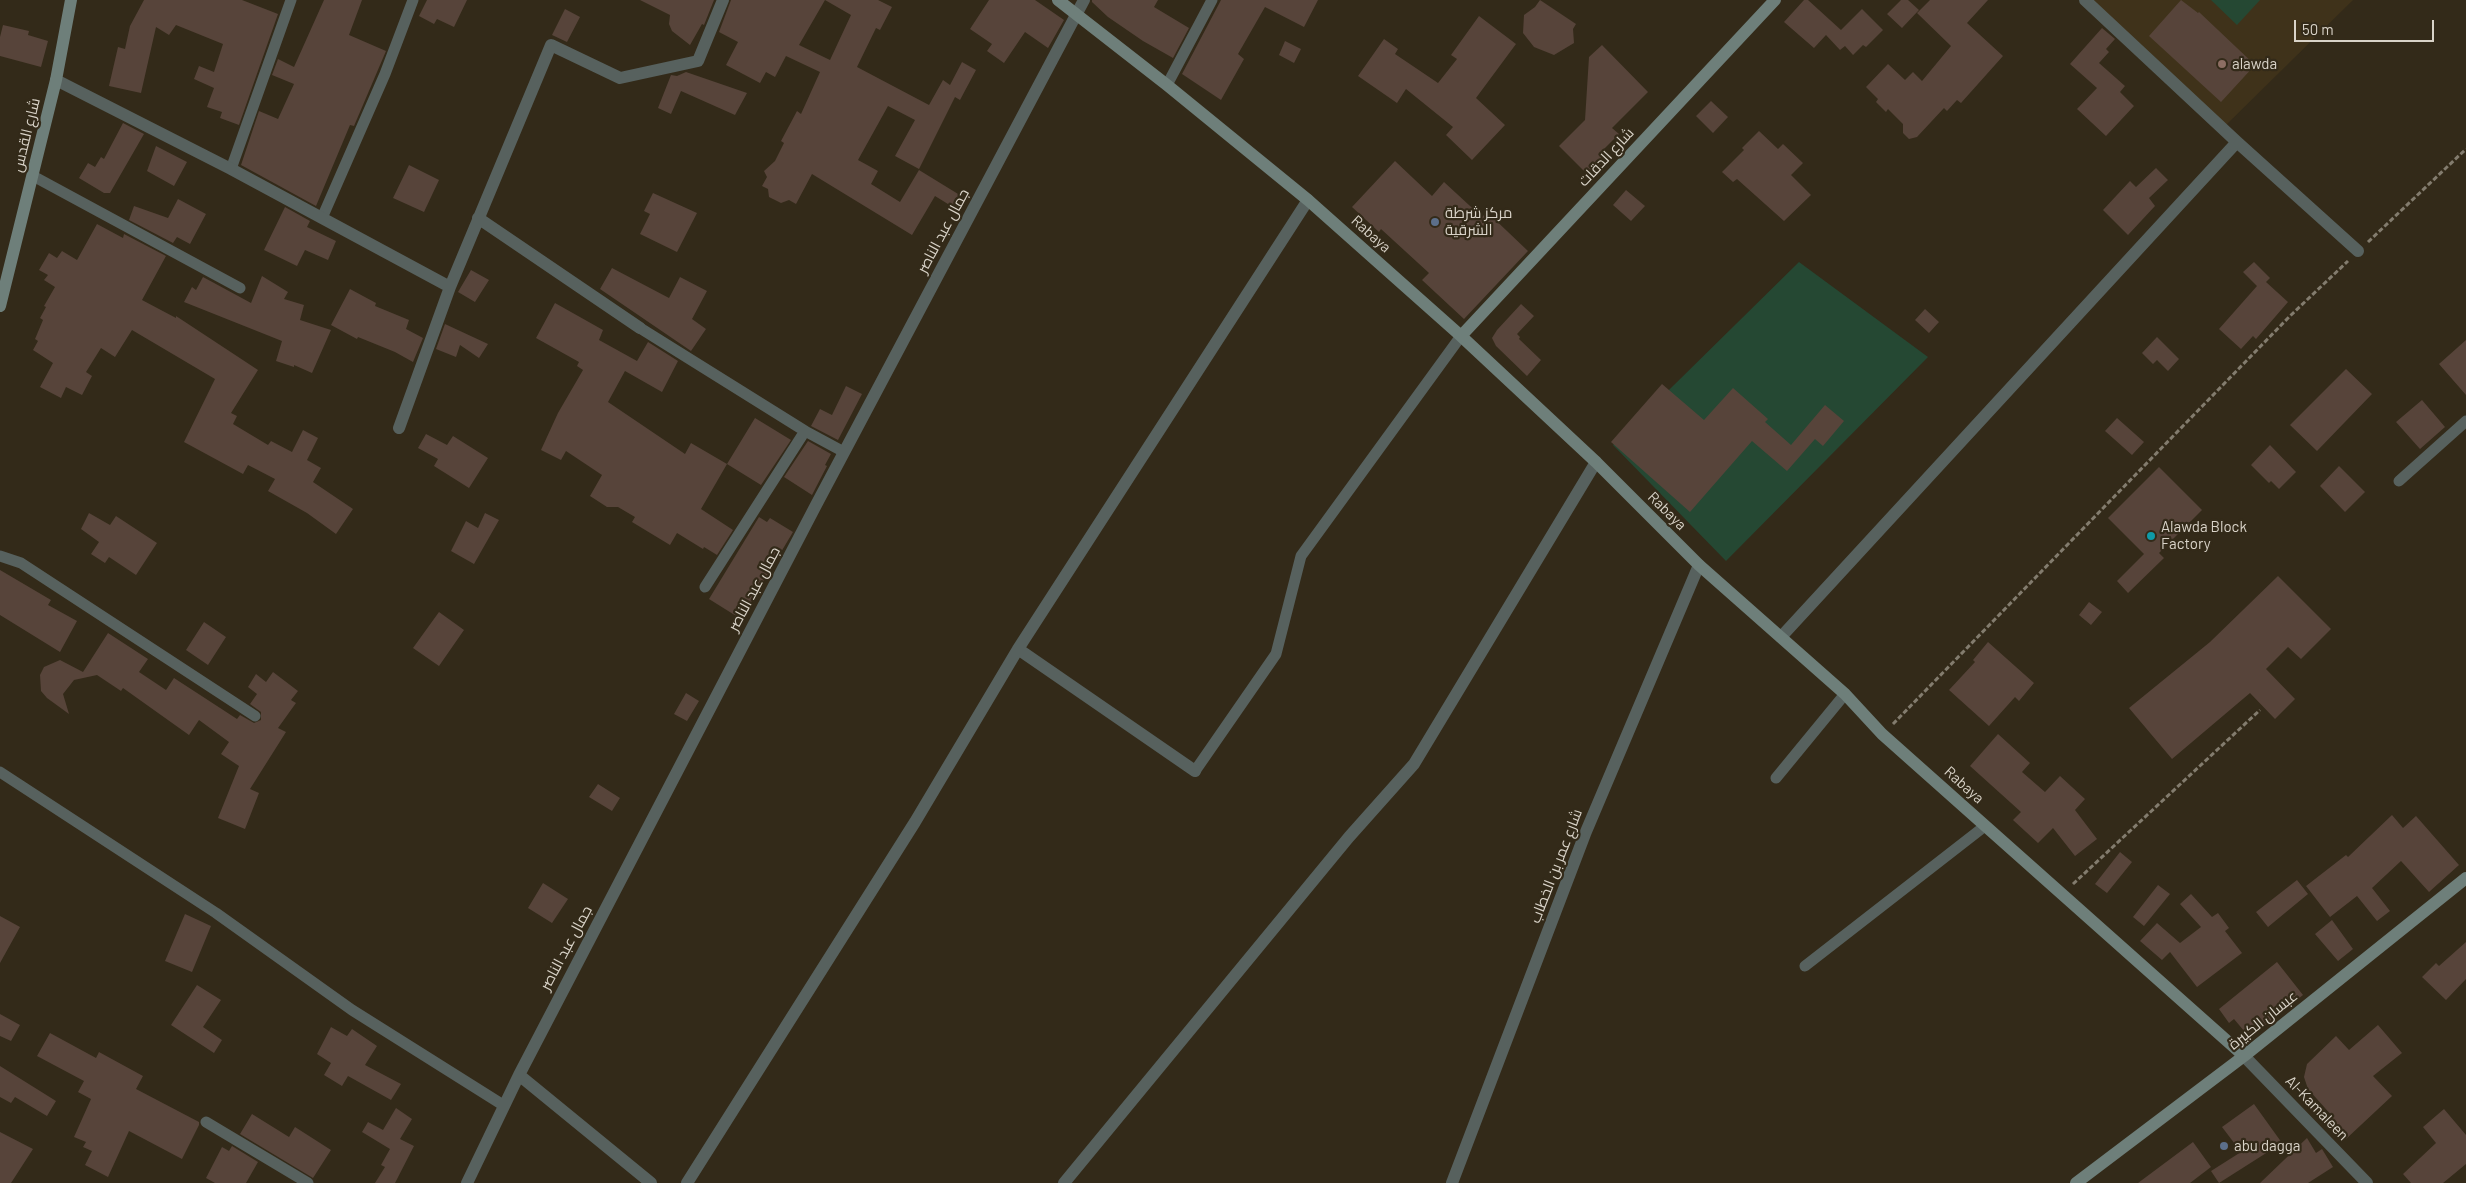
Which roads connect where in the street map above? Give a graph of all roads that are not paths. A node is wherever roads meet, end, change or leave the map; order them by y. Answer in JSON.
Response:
{"nodes":[{"id":1,"x":71,"y":0,"type":"edge"},
{"id":2,"x":290,"y":0,"type":"edge"},
{"id":3,"x":413,"y":0,"type":"edge"},
{"id":4,"x":723,"y":0,"type":"edge"},
{"id":5,"x":1058,"y":0,"type":"edge"},
{"id":6,"x":1084,"y":0,"type":"edge"},
{"id":7,"x":1212,"y":0,"type":"edge"},
{"id":8,"x":1775,"y":0,"type":"edge"},
{"id":9,"x":2085,"y":0,"type":"edge"},
{"id":10,"x":1076,"y":14,"type":"junction"},
{"id":11,"x":56,"y":80,"type":"junction"},
{"id":12,"x":1167,"y":85,"type":"junction"},
{"id":13,"x":2237,"y":142,"type":"junction"},
{"id":14,"x":231,"y":169,"type":"junction"},
{"id":15,"x":32,"y":176,"type":"junction"},
{"id":16,"x":1308,"y":200,"type":"junction"},
{"id":17,"x":322,"y":218,"type":"junction"},
{"id":18,"x":478,"y":218,"type":"junction"},
{"id":19,"x":2358,"y":251,"type":"road end"},
{"id":20,"x":450,"y":287,"type":"junction"},
{"id":21,"x":240,"y":288,"type":"dead end"},
{"id":22,"x":0,"y":306,"type":"edge"},
{"id":23,"x":640,"y":328,"type":"joint"},
{"id":24,"x":1461,"y":336,"type":"junction"},
{"id":25,"x":2466,"y":421,"type":"edge"},
{"id":26,"x":399,"y":428,"type":"dead end"},
{"id":27,"x":805,"y":431,"type":"junction"},
{"id":28,"x":844,"y":452,"type":"junction"},
{"id":29,"x":1596,"y":462,"type":"junction"},
{"id":30,"x":2400,"y":481,"type":"dead end"},
{"id":31,"x":0,"y":556,"type":"edge"},
{"id":32,"x":1699,"y":565,"type":"junction"},
{"id":33,"x":705,"y":587,"type":"dead end"},
{"id":34,"x":1781,"y":637,"type":"junction"},
{"id":35,"x":1018,"y":649,"type":"junction"},
{"id":36,"x":1845,"y":694,"type":"junction"},
{"id":37,"x":255,"y":716,"type":"dead end"},
{"id":38,"x":1195,"y":771,"type":"joint"},
{"id":39,"x":0,"y":772,"type":"edge"},
{"id":40,"x":1776,"y":778,"type":"dead end"},
{"id":41,"x":1985,"y":826,"type":"junction"},
{"id":42,"x":2466,"y":878,"type":"edge"},
{"id":43,"x":1806,"y":966,"type":"dead end"},
{"id":44,"x":2244,"y":1056,"type":"junction"},
{"id":45,"x":518,"y":1075,"type":"junction"},
{"id":46,"x":503,"y":1105,"type":"junction"},
{"id":47,"x":206,"y":1122,"type":"dead end"},
{"id":48,"x":308,"y":1183,"type":"edge"},
{"id":49,"x":467,"y":1183,"type":"edge"},
{"id":50,"x":651,"y":1183,"type":"edge"},
{"id":51,"x":687,"y":1183,"type":"edge"},
{"id":52,"x":1064,"y":1183,"type":"edge"},
{"id":53,"x":1452,"y":1183,"type":"edge"},
{"id":54,"x":2076,"y":1183,"type":"edge"},
{"id":55,"x":2367,"y":1183,"type":"edge"}],
"edges":[{"from":1,"to":11,"type":"street","name":"شارع القدس"},
{"from":2,"to":14,"type":"lane"},
{"from":3,"to":17,"type":"lane"},
{"from":4,"to":18,"type":"street"},
{"from":5,"to":10,"type":"street","name":"Rabaya"},
{"from":6,"to":10,"type":"street","name":"جمال عبد الناصر"},
{"from":7,"to":12,"type":"lane"},
{"from":8,"to":24,"type":"street","name":"شارع الدقات"},
{"from":9,"to":13,"type":"street"},
{"from":10,"to":12,"type":"street","name":"Rabaya"},
{"from":10,"to":28,"type":"street","name":"جمال عبد الناصر"},
{"from":11,"to":14,"type":"street"},
{"from":11,"to":15,"type":"street","name":"شارع القدس"},
{"from":12,"to":16,"type":"street","name":"Rabaya"},
{"from":13,"to":19,"type":"street"},
{"from":13,"to":34,"type":"street"},
{"from":14,"to":17,"type":"street"},
{"from":15,"to":21,"type":"lane"},
{"from":15,"to":22,"type":"street","name":"شارع القدس"},
{"from":16,"to":24,"type":"street","name":"Rabaya"},
{"from":16,"to":35,"type":"street"},
{"from":17,"to":20,"type":"street"},
{"from":18,"to":20,"type":"street"},
{"from":18,"to":23,"type":"street"},
{"from":20,"to":26,"type":"street"},
{"from":23,"to":27,"type":"lane"},
{"from":24,"to":29,"type":"street","name":"Rabaya"},
{"from":24,"to":38,"type":"lane"},
{"from":25,"to":30,"type":"lane"},
{"from":27,"to":28,"type":"lane"},
{"from":27,"to":33,"type":"lane"},
{"from":28,"to":45,"type":"street","name":"جمال عبد الناصر"},
{"from":29,"to":32,"type":"street","name":"Rabaya"},
{"from":29,"to":52,"type":"street"},
{"from":31,"to":37,"type":"lane"},
{"from":32,"to":34,"type":"street","name":"Rabaya"},
{"from":32,"to":53,"type":"street","name":"شارع عمر بن الخطاب"},
{"from":34,"to":36,"type":"street","name":"Rabaya"},
{"from":35,"to":38,"type":"street"},
{"from":35,"to":51,"type":"street"},
{"from":36,"to":40,"type":"lane"},
{"from":36,"to":41,"type":"street","name":"Rabaya"},
{"from":39,"to":46,"type":"lane"},
{"from":41,"to":43,"type":"lane"},
{"from":41,"to":44,"type":"street","name":"Rabaya"},
{"from":42,"to":44,"type":"street","name":"عبسان الكبيرة"},
{"from":44,"to":54,"type":"street","name":"عبسان الكبيرة"},
{"from":44,"to":55,"type":"street","name":"Al-Kamaleen"},
{"from":45,"to":46,"type":"street","name":"جمال عبد الناصر"},
{"from":45,"to":50,"type":"street"},
{"from":46,"to":49,"type":"street","name":"جمال عبد الناصر"},
{"from":47,"to":48,"type":"lane"}]}
